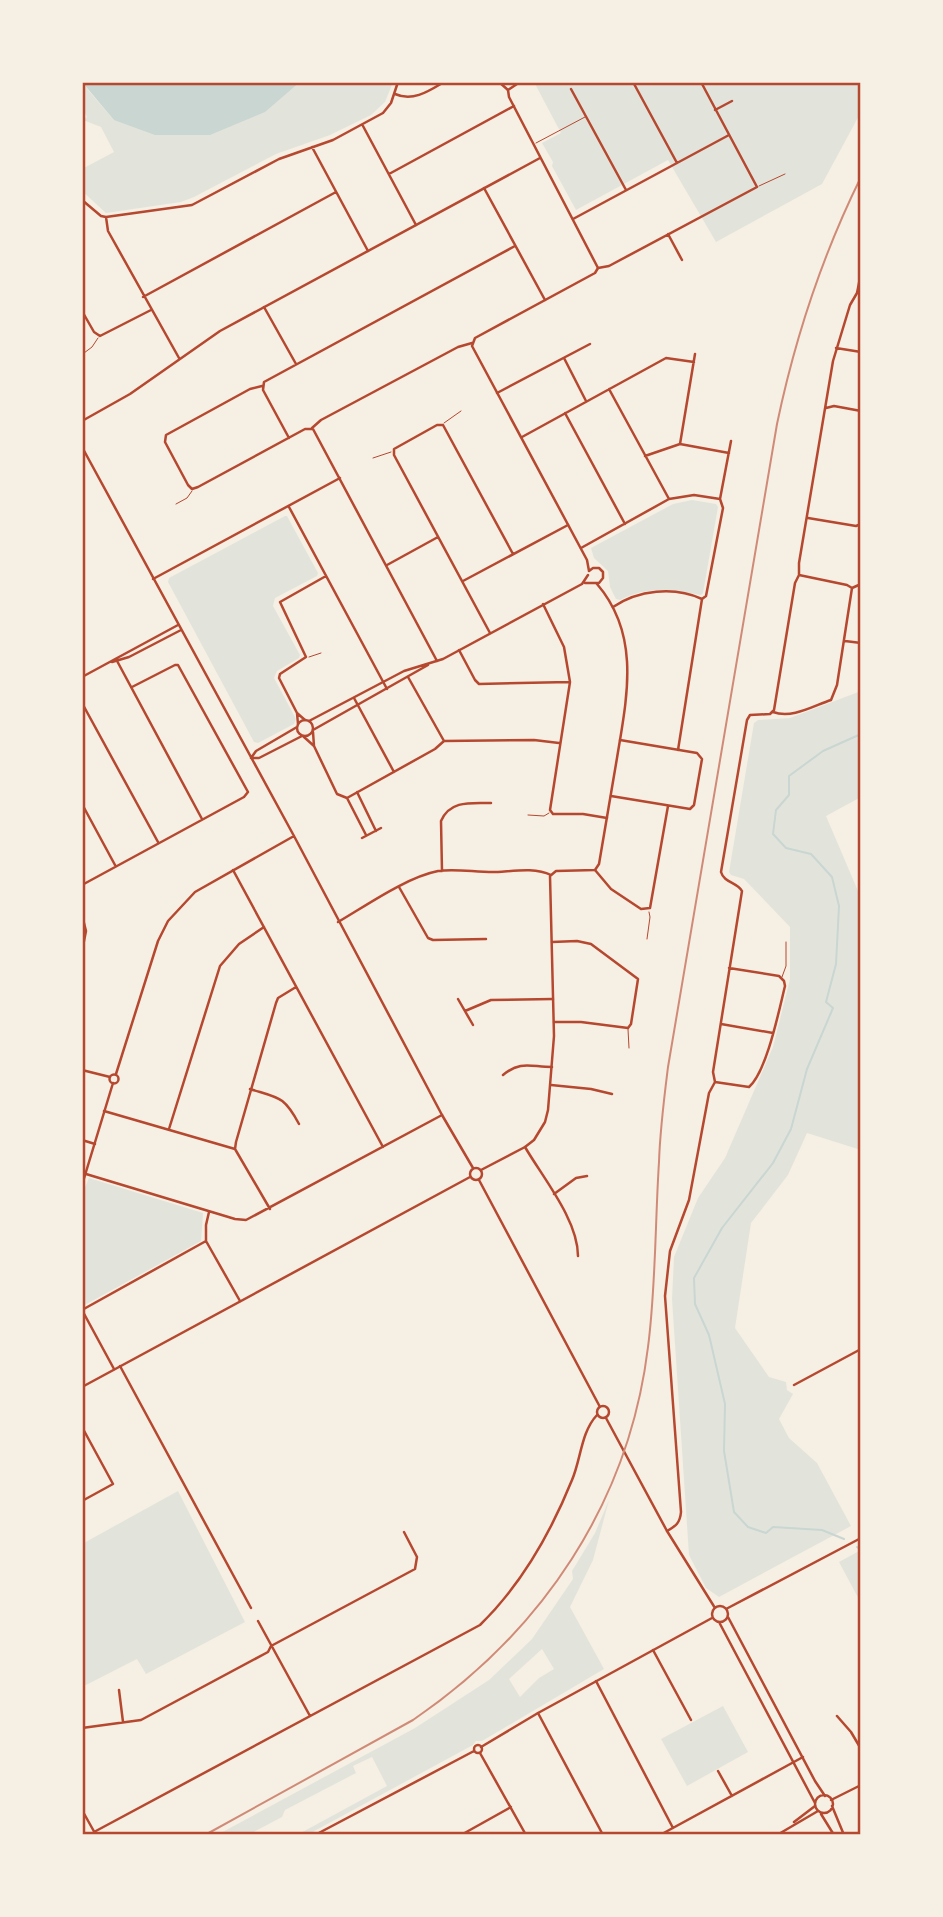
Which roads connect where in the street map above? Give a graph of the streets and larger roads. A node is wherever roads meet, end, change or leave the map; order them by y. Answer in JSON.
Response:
{"nodes":[{"id":1,"x":398,"y":82,"type":"edge"},
{"id":2,"x":444,"y":82,"type":"edge"},
{"id":3,"x":499,"y":82,"type":"edge"},
{"id":4,"x":520,"y":82,"type":"edge"},
{"id":5,"x":633,"y":82,"type":"edge"},
{"id":6,"x":701,"y":82,"type":"edge"},
{"id":7,"x":571,"y":89,"type":"dead end"},
{"id":8,"x":508,"y":90,"type":"junction"},
{"id":9,"x":395,"y":94,"type":"junction"},
{"id":10,"x":732,"y":101,"type":"dead end"},
{"id":11,"x":514,"y":106,"type":"junction"},
{"id":12,"x":715,"y":110,"type":"junction"},
{"id":13,"x":362,"y":125,"type":"junction"},
{"id":14,"x":729,"y":135,"type":"junction"},
{"id":15,"x":312,"y":148,"type":"junction"},
{"id":16,"x":541,"y":158,"type":"junction"},
{"id":17,"x":677,"y":163,"type":"junction"},
{"id":18,"x":388,"y":174,"type":"junction"},
{"id":19,"x":484,"y":188,"type":"junction"},
{"id":20,"x":626,"y":190,"type":"junction"},
{"id":21,"x":336,"y":192,"type":"junction"},
{"id":22,"x":82,"y":200,"type":"edge"},
{"id":23,"x":106,"y":217,"type":"junction"},
{"id":24,"x":573,"y":219,"type":"junction"},
{"id":25,"x":416,"y":225,"type":"junction"},
{"id":26,"x":668,"y":234,"type":"junction"},
{"id":27,"x":515,"y":246,"type":"junction"},
{"id":28,"x":368,"y":251,"type":"junction"},
{"id":29,"x":682,"y":260,"type":"dead end"},
{"id":30,"x":598,"y":268,"type":"junction"},
{"id":31,"x":861,"y":274,"type":"edge"},
{"id":32,"x":859,"y":293,"type":"edge"},
{"id":33,"x":143,"y":297,"type":"junction"},
{"id":34,"x":545,"y":300,"type":"junction"},
{"id":35,"x":264,"y":307,"type":"junction"},
{"id":36,"x":151,"y":310,"type":"junction"},
{"id":37,"x":82,"y":311,"type":"edge"},
{"id":38,"x":472,"y":343,"type":"junction"},
{"id":39,"x":590,"y":344,"type":"dead end"},
{"id":40,"x":836,"y":348,"type":"junction"},
{"id":41,"x":861,"y":352,"type":"edge"},
{"id":42,"x":695,"y":354,"type":"dead end"},
{"id":43,"x":179,"y":358,"type":"junction"},
{"id":44,"x":564,"y":358,"type":"junction"},
{"id":45,"x":694,"y":362,"type":"junction"},
{"id":46,"x":296,"y":364,"type":"junction"},
{"id":47,"x":262,"y":386,"type":"junction"},
{"id":48,"x":609,"y":389,"type":"junction"},
{"id":49,"x":497,"y":394,"type":"junction"},
{"id":50,"x":586,"y":401,"type":"junction"},
{"id":51,"x":826,"y":408,"type":"junction"},
{"id":52,"x":861,"y":411,"type":"edge"},
{"id":53,"x":565,"y":413,"type":"junction"},
{"id":54,"x":82,"y":421,"type":"edge"},
{"id":55,"x":312,"y":429,"type":"junction"},
{"id":56,"x":520,"y":437,"type":"junction"},
{"id":57,"x":289,"y":438,"type":"junction"},
{"id":58,"x":731,"y":441,"type":"dead end"},
{"id":59,"x":680,"y":444,"type":"junction"},
{"id":60,"x":82,"y":447,"type":"edge"},
{"id":61,"x":729,"y":453,"type":"junction"},
{"id":62,"x":645,"y":456,"type":"junction"},
{"id":63,"x":340,"y":478,"type":"junction"},
{"id":64,"x":669,"y":499,"type":"junction"},
{"id":65,"x":720,"y":499,"type":"junction"},
{"id":66,"x":288,"y":506,"type":"junction"},
{"id":67,"x":808,"y":518,"type":"junction"},
{"id":68,"x":625,"y":524,"type":"junction"},
{"id":69,"x":861,"y":524,"type":"edge"},
{"id":70,"x":568,"y":525,"type":"junction"},
{"id":71,"x":438,"y":537,"type":"junction"},
{"id":72,"x":581,"y":548,"type":"junction"},
{"id":73,"x":513,"y":554,"type":"junction"},
{"id":74,"x":587,"y":560,"type":"junction"},
{"id":75,"x":387,"y":565,"type":"junction"},
{"id":76,"x":596,"y":568,"type":"junction"},
{"id":77,"x":588,"y":573,"type":"junction"},
{"id":78,"x":799,"y":575,"type":"junction"},
{"id":79,"x":326,"y":576,"type":"junction"},
{"id":80,"x":153,"y":579,"type":"junction"},
{"id":81,"x":603,"y":579,"type":"junction"},
{"id":82,"x":462,"y":582,"type":"junction"},
{"id":83,"x":594,"y":583,"type":"junction"},
{"id":84,"x":583,"y":584,"type":"junction"},
{"id":85,"x":861,"y":584,"type":"edge"},
{"id":86,"x":852,"y":588,"type":"junction"},
{"id":87,"x":604,"y":592,"type":"junction"},
{"id":88,"x":702,"y":599,"type":"junction"},
{"id":89,"x":543,"y":604,"type":"junction"},
{"id":90,"x":612,"y":607,"type":"junction"},
{"id":91,"x":178,"y":624,"type":"junction"},
{"id":92,"x":181,"y":630,"type":"junction"},
{"id":93,"x":490,"y":633,"type":"junction"},
{"id":94,"x":845,"y":641,"type":"junction"},
{"id":95,"x":861,"y":643,"type":"edge"},
{"id":96,"x":458,"y":650,"type":"junction"},
{"id":97,"x":117,"y":660,"type":"junction"},
{"id":98,"x":437,"y":662,"type":"junction"},
{"id":99,"x":431,"y":663,"type":"junction"},
{"id":100,"x":82,"y":677,"type":"edge"},
{"id":101,"x":408,"y":677,"type":"junction"},
{"id":102,"x":383,"y":681,"type":"junction"},
{"id":103,"x":570,"y":682,"type":"junction"},
{"id":104,"x":132,"y":687,"type":"junction"},
{"id":105,"x":387,"y":689,"type":"junction"},
{"id":106,"x":354,"y":697,"type":"junction"},
{"id":107,"x":82,"y":703,"type":"edge"},
{"id":108,"x":358,"y":705,"type":"junction"},
{"id":109,"x":773,"y":712,"type":"junction"},
{"id":110,"x":297,"y":713,"type":"junction"},
{"id":111,"x":307,"y":720,"type":"junction"},
{"id":112,"x":298,"y":725,"type":"junction"},
{"id":113,"x":313,"y":731,"type":"junction"},
{"id":114,"x":303,"y":736,"type":"junction"},
{"id":115,"x":620,"y":740,"type":"junction"},
{"id":116,"x":444,"y":741,"type":"junction"},
{"id":117,"x":560,"y":744,"type":"junction"},
{"id":118,"x":314,"y":746,"type":"junction"},
{"id":119,"x":678,"y":750,"type":"junction"},
{"id":120,"x":251,"y":758,"type":"junction"},
{"id":121,"x":394,"y":772,"type":"junction"},
{"id":122,"x":357,"y":792,"type":"junction"},
{"id":123,"x":611,"y":796,"type":"junction"},
{"id":124,"x":347,"y":798,"type":"junction"},
{"id":125,"x":491,"y":803,"type":"dead end"},
{"id":126,"x":82,"y":804,"type":"edge"},
{"id":127,"x":668,"y":806,"type":"junction"},
{"id":128,"x":607,"y":818,"type":"junction"},
{"id":129,"x":202,"y":819,"type":"junction"},
{"id":130,"x":382,"y":828,"type":"dead end"},
{"id":131,"x":376,"y":831,"type":"junction"},
{"id":132,"x":294,"y":836,"type":"junction"},
{"id":133,"x":158,"y":842,"type":"junction"},
{"id":134,"x":116,"y":865,"type":"junction"},
{"id":135,"x":233,"y":870,"type":"junction"},
{"id":136,"x":595,"y":870,"type":"junction"},
{"id":137,"x":442,"y":871,"type":"junction"},
{"id":138,"x":551,"y":875,"type":"junction"},
{"id":139,"x":82,"y":883,"type":"edge"},
{"id":140,"x":399,"y":887,"type":"junction"},
{"id":141,"x":82,"y":915,"type":"edge"},
{"id":142,"x":338,"y":922,"type":"junction"},
{"id":143,"x":264,"y":928,"type":"junction"},
{"id":144,"x":486,"y":939,"type":"dead end"},
{"id":145,"x":552,"y":942,"type":"junction"},
{"id":146,"x":82,"y":951,"type":"edge"},
{"id":147,"x":729,"y":968,"type":"junction"},
{"id":148,"x":296,"y":987,"type":"junction"},
{"id":149,"x":458,"y":999,"type":"dead end"},
{"id":150,"x":553,"y":999,"type":"junction"},
{"id":151,"x":465,"y":1012,"type":"junction"},
{"id":152,"x":554,"y":1022,"type":"junction"},
{"id":153,"x":720,"y":1024,"type":"junction"},
{"id":154,"x":473,"y":1025,"type":"dead end"},
{"id":155,"x":773,"y":1033,"type":"junction"},
{"id":156,"x":552,"y":1067,"type":"junction"},
{"id":157,"x":82,"y":1070,"type":"edge"},
{"id":158,"x":116,"y":1074,"type":"junction"},
{"id":159,"x":503,"y":1075,"type":"dead end"},
{"id":160,"x":110,"y":1077,"type":"junction"},
{"id":161,"x":715,"y":1082,"type":"junction"},
{"id":162,"x":113,"y":1083,"type":"junction"},
{"id":163,"x":551,"y":1085,"type":"junction"},
{"id":164,"x":250,"y":1089,"type":"junction"},
{"id":165,"x":612,"y":1094,"type":"dead end"},
{"id":166,"x":104,"y":1111,"type":"junction"},
{"id":167,"x":442,"y":1115,"type":"junction"},
{"id":168,"x":299,"y":1124,"type":"dead end"},
{"id":169,"x":169,"y":1129,"type":"junction"},
{"id":170,"x":82,"y":1140,"type":"edge"},
{"id":171,"x":95,"y":1144,"type":"junction"},
{"id":172,"x":383,"y":1147,"type":"junction"},
{"id":173,"x":525,"y":1147,"type":"junction"},
{"id":174,"x":235,"y":1149,"type":"junction"},
{"id":175,"x":473,"y":1168,"type":"junction"},
{"id":176,"x":481,"y":1170,"type":"junction"},
{"id":177,"x":86,"y":1174,"type":"junction"},
{"id":178,"x":587,"y":1176,"type":"dead end"},
{"id":179,"x":470,"y":1177,"type":"junction"},
{"id":180,"x":479,"y":1180,"type":"junction"},
{"id":181,"x":82,"y":1185,"type":"edge"},
{"id":182,"x":554,"y":1194,"type":"junction"},
{"id":183,"x":270,"y":1209,"type":"junction"},
{"id":184,"x":209,"y":1211,"type":"junction"},
{"id":185,"x":206,"y":1241,"type":"junction"},
{"id":186,"x":578,"y":1256,"type":"dead end"},
{"id":187,"x":240,"y":1301,"type":"junction"},
{"id":188,"x":82,"y":1310,"type":"edge"},
{"id":189,"x":861,"y":1349,"type":"edge"},
{"id":190,"x":120,"y":1366,"type":"junction"},
{"id":191,"x":114,"y":1369,"type":"junction"},
{"id":192,"x":794,"y":1385,"type":"dead end"},
{"id":193,"x":82,"y":1387,"type":"edge"},
{"id":194,"x":600,"y":1407,"type":"junction"},
{"id":195,"x":597,"y":1415,"type":"junction"},
{"id":196,"x":606,"y":1418,"type":"junction"},
{"id":197,"x":82,"y":1427,"type":"edge"},
{"id":198,"x":82,"y":1501,"type":"edge"},
{"id":199,"x":667,"y":1531,"type":"junction"},
{"id":200,"x":404,"y":1532,"type":"dead end"},
{"id":201,"x":861,"y":1538,"type":"edge"},
{"id":202,"x":251,"y":1608,"type":"dead end"},
{"id":203,"x":715,"y":1608,"type":"junction"},
{"id":204,"x":726,"y":1609,"type":"junction"},
{"id":205,"x":728,"y":1617,"type":"junction"},
{"id":206,"x":712,"y":1618,"type":"junction"},
{"id":207,"x":258,"y":1621,"type":"dead end"},
{"id":208,"x":719,"y":1622,"type":"junction"},
{"id":209,"x":271,"y":1646,"type":"junction"},
{"id":210,"x":653,"y":1650,"type":"junction"},
{"id":211,"x":596,"y":1681,"type":"junction"},
{"id":212,"x":118,"y":1690,"type":"dead end"},
{"id":213,"x":538,"y":1713,"type":"junction"},
{"id":214,"x":310,"y":1716,"type":"junction"},
{"id":215,"x":837,"y":1716,"type":"dead end"},
{"id":216,"x":691,"y":1720,"type":"dead end"},
{"id":217,"x":123,"y":1722,"type":"junction"},
{"id":218,"x":82,"y":1728,"type":"edge"},
{"id":219,"x":481,"y":1747,"type":"junction"},
{"id":220,"x":861,"y":1749,"type":"edge"},
{"id":221,"x":474,"y":1751,"type":"junction"},
{"id":222,"x":480,"y":1753,"type":"junction"},
{"id":223,"x":803,"y":1757,"type":"junction"},
{"id":224,"x":793,"y":1763,"type":"junction"},
{"id":225,"x":718,"y":1771,"type":"dead end"},
{"id":226,"x":861,"y":1785,"type":"edge"},
{"id":227,"x":732,"y":1796,"type":"junction"},
{"id":228,"x":825,"y":1796,"type":"junction"},
{"id":229,"x":831,"y":1800,"type":"junction"},
{"id":230,"x":815,"y":1805,"type":"junction"},
{"id":231,"x":832,"y":1806,"type":"junction"},
{"id":232,"x":511,"y":1807,"type":"junction"},
{"id":233,"x":82,"y":1810,"type":"edge"},
{"id":234,"x":819,"y":1811,"type":"junction"},
{"id":235,"x":792,"y":1824,"type":"junction"},
{"id":236,"x":673,"y":1828,"type":"junction"},
{"id":237,"x":95,"y":1834,"type":"edge"},
{"id":238,"x":315,"y":1835,"type":"edge"},
{"id":239,"x":461,"y":1835,"type":"edge"},
{"id":240,"x":526,"y":1835,"type":"edge"},
{"id":241,"x":603,"y":1835,"type":"edge"},
{"id":242,"x":660,"y":1835,"type":"edge"},
{"id":243,"x":777,"y":1835,"type":"edge"},
{"id":244,"x":834,"y":1835,"type":"edge"},
{"id":245,"x":844,"y":1835,"type":"edge"}],
"edges":[{"from":1,"to":9,"type":"street"},
{"from":2,"to":9,"type":"street"},
{"from":3,"to":8,"type":"street"},
{"from":4,"to":8,"type":"street"},
{"from":5,"to":17,"type":"street"},
{"from":6,"to":12,"type":"street"},
{"from":7,"to":20,"type":"street"},
{"from":8,"to":11,"type":"street"},
{"from":9,"to":13,"type":"street"},
{"from":10,"to":12,"type":"street"},
{"from":11,"to":16,"type":"street"},
{"from":11,"to":18,"type":"street"},
{"from":12,"to":14,"type":"street"},
{"from":13,"to":15,"type":"street"},
{"from":13,"to":18,"type":"street"},
{"from":14,"to":17,"type":"street"},
{"from":14,"to":26,"type":"street"},
{"from":15,"to":21,"type":"street"},
{"from":15,"to":23,"type":"street"},
{"from":16,"to":19,"type":"street"},
{"from":16,"to":24,"type":"street"},
{"from":17,"to":20,"type":"street"},
{"from":18,"to":25,"type":"street"},
{"from":19,"to":25,"type":"street"},
{"from":19,"to":27,"type":"street"},
{"from":20,"to":24,"type":"street"},
{"from":21,"to":28,"type":"street"},
{"from":21,"to":33,"type":"street"},
{"from":22,"to":23,"type":"street"},
{"from":23,"to":33,"type":"street"},
{"from":24,"to":30,"type":"street"},
{"from":25,"to":28,"type":"street"},
{"from":26,"to":29,"type":"street"},
{"from":26,"to":30,"type":"street"},
{"from":27,"to":34,"type":"street"},
{"from":27,"to":46,"type":"street"},
{"from":28,"to":35,"type":"street"},
{"from":30,"to":34,"type":"street"},
{"from":31,"to":32,"type":"street"},
{"from":32,"to":40,"type":"street"},
{"from":33,"to":36,"type":"street"},
{"from":34,"to":38,"type":"street"},
{"from":35,"to":43,"type":"street"},
{"from":35,"to":46,"type":"street"},
{"from":36,"to":37,"type":"street"},
{"from":36,"to":43,"type":"street"},
{"from":38,"to":49,"type":"street"},
{"from":38,"to":55,"type":"street"},
{"from":39,"to":44,"type":"street"},
{"from":40,"to":41,"type":"street"},
{"from":40,"to":51,"type":"street"},
{"from":42,"to":45,"type":"street"},
{"from":43,"to":54,"type":"street"},
{"from":44,"to":49,"type":"street"},
{"from":44,"to":50,"type":"street"},
{"from":45,"to":48,"type":"street"},
{"from":45,"to":59,"type":"street"},
{"from":46,"to":47,"type":"street"},
{"from":47,"to":57,"type":"street"},
{"from":47,"to":57,"type":"street"},
{"from":48,"to":50,"type":"street"},
{"from":48,"to":62,"type":"street"},
{"from":49,"to":56,"type":"street"},
{"from":50,"to":53,"type":"street"},
{"from":51,"to":52,"type":"street"},
{"from":51,"to":67,"type":"street"},
{"from":53,"to":56,"type":"street"},
{"from":53,"to":68,"type":"street"},
{"from":55,"to":57,"type":"street"},
{"from":55,"to":63,"type":"street"},
{"from":56,"to":70,"type":"street"},
{"from":58,"to":61,"type":"street"},
{"from":59,"to":61,"type":"street"},
{"from":59,"to":62,"type":"street"},
{"from":60,"to":80,"type":"street"},
{"from":61,"to":65,"type":"street"},
{"from":62,"to":64,"type":"street"},
{"from":63,"to":66,"type":"street"},
{"from":63,"to":75,"type":"street"},
{"from":64,"to":65,"type":"street"},
{"from":64,"to":68,"type":"street"},
{"from":65,"to":88,"type":"street"},
{"from":66,"to":79,"type":"street"},
{"from":66,"to":80,"type":"street"},
{"from":67,"to":69,"type":"street"},
{"from":67,"to":78,"type":"street"},
{"from":68,"to":72,"type":"street"},
{"from":70,"to":72,"type":"street"},
{"from":70,"to":73,"type":"street"},
{"from":71,"to":73,"type":"street"},
{"from":71,"to":75,"type":"street"},
{"from":71,"to":82,"type":"street"},
{"from":72,"to":74,"type":"street"},
{"from":73,"to":82,"type":"street"},
{"from":74,"to":76,"type":"street"},
{"from":74,"to":77,"type":"street"},
{"from":75,"to":98,"type":"street"},
{"from":76,"to":77,"type":"street"},
{"from":76,"to":81,"type":"street"},
{"from":77,"to":83,"type":"street"},
{"from":77,"to":84,"type":"street"},
{"from":78,"to":86,"type":"street"},
{"from":78,"to":109,"type":"street"},
{"from":79,"to":102,"type":"street"},
{"from":79,"to":110,"type":"street"},
{"from":80,"to":91,"type":"street"},
{"from":81,"to":83,"type":"street"},
{"from":81,"to":87,"type":"street"},
{"from":82,"to":93,"type":"street"},
{"from":83,"to":84,"type":"street"},
{"from":83,"to":87,"type":"street"},
{"from":84,"to":89,"type":"street"},
{"from":85,"to":86,"type":"street"},
{"from":86,"to":94,"type":"street"},
{"from":87,"to":90,"type":"street"},
{"from":88,"to":90,"type":"street"},
{"from":88,"to":119,"type":"street"},
{"from":89,"to":93,"type":"street"},
{"from":89,"to":103,"type":"street"},
{"from":90,"to":115,"type":"street"},
{"from":91,"to":92,"type":"street"},
{"from":91,"to":97,"type":"street"},
{"from":92,"to":97,"type":"street"},
{"from":92,"to":120,"type":"street"},
{"from":93,"to":96,"type":"street"},
{"from":94,"to":95,"type":"street"},
{"from":94,"to":109,"type":"street"},
{"from":96,"to":98,"type":"street"},
{"from":96,"to":103,"type":"street"},
{"from":97,"to":100,"type":"street"},
{"from":97,"to":104,"type":"street"},
{"from":98,"to":99,"type":"street"},
{"from":99,"to":101,"type":"street"},
{"from":99,"to":102,"type":"street"},
{"from":101,"to":105,"type":"street"},
{"from":101,"to":116,"type":"street"},
{"from":102,"to":105,"type":"street"},
{"from":102,"to":106,"type":"street"},
{"from":103,"to":117,"type":"street"},
{"from":104,"to":129,"type":"street"},
{"from":104,"to":129,"type":"street"},
{"from":105,"to":108,"type":"street"},
{"from":106,"to":108,"type":"street"},
{"from":106,"to":111,"type":"street"},
{"from":107,"to":133,"type":"street"},
{"from":108,"to":113,"type":"street"},
{"from":108,"to":121,"type":"street"},
{"from":109,"to":147,"type":"street"},
{"from":110,"to":111,"type":"street"},
{"from":110,"to":112,"type":"street"},
{"from":111,"to":112,"type":"street"},
{"from":111,"to":113,"type":"street"},
{"from":112,"to":114,"type":"street"},
{"from":112,"to":120,"type":"street"},
{"from":113,"to":114,"type":"street"},
{"from":113,"to":118,"type":"street"},
{"from":114,"to":118,"type":"street"},
{"from":114,"to":120,"type":"street"},
{"from":115,"to":119,"type":"street"},
{"from":115,"to":123,"type":"street"},
{"from":116,"to":117,"type":"street"},
{"from":116,"to":121,"type":"street"},
{"from":117,"to":128,"type":"street"},
{"from":118,"to":124,"type":"street"},
{"from":119,"to":127,"type":"street"},
{"from":120,"to":132,"type":"street"},
{"from":121,"to":122,"type":"street"},
{"from":122,"to":124,"type":"street"},
{"from":122,"to":131,"type":"street"},
{"from":123,"to":127,"type":"street"},
{"from":123,"to":128,"type":"street"},
{"from":124,"to":131,"type":"street"},
{"from":125,"to":137,"type":"street"},
{"from":126,"to":134,"type":"street"},
{"from":127,"to":136,"type":"street"},
{"from":128,"to":136,"type":"street"},
{"from":129,"to":133,"type":"street"},
{"from":130,"to":131,"type":"street"},
{"from":132,"to":135,"type":"street"},
{"from":132,"to":142,"type":"street"},
{"from":133,"to":134,"type":"street"},
{"from":134,"to":139,"type":"street"},
{"from":135,"to":143,"type":"street"},
{"from":135,"to":158,"type":"street"},
{"from":136,"to":138,"type":"street"},
{"from":137,"to":138,"type":"street"},
{"from":137,"to":140,"type":"street"},
{"from":138,"to":145,"type":"street"},
{"from":140,"to":142,"type":"street"},
{"from":140,"to":144,"type":"street"},
{"from":141,"to":146,"type":"street"},
{"from":142,"to":167,"type":"street"},
{"from":143,"to":148,"type":"street"},
{"from":143,"to":169,"type":"street"},
{"from":145,"to":150,"type":"street"},
{"from":145,"to":152,"type":"street"},
{"from":147,"to":153,"type":"street"},
{"from":147,"to":155,"type":"street"},
{"from":148,"to":164,"type":"street"},
{"from":148,"to":172,"type":"street"},
{"from":149,"to":151,"type":"street"},
{"from":150,"to":151,"type":"street"},
{"from":150,"to":152,"type":"street"},
{"from":151,"to":154,"type":"street"},
{"from":152,"to":156,"type":"street"},
{"from":153,"to":155,"type":"street"},
{"from":153,"to":161,"type":"street"},
{"from":155,"to":161,"type":"street"},
{"from":156,"to":159,"type":"street"},
{"from":156,"to":163,"type":"street"},
{"from":157,"to":160,"type":"street"},
{"from":158,"to":160,"type":"street"},
{"from":158,"to":162,"type":"street"},
{"from":160,"to":162,"type":"street"},
{"from":161,"to":199,"type":"street"},
{"from":162,"to":166,"type":"street"},
{"from":163,"to":165,"type":"street"},
{"from":163,"to":173,"type":"street"},
{"from":164,"to":168,"type":"street"},
{"from":164,"to":174,"type":"street"},
{"from":166,"to":169,"type":"street"},
{"from":166,"to":171,"type":"street"},
{"from":167,"to":172,"type":"street"},
{"from":167,"to":175,"type":"street"},
{"from":169,"to":174,"type":"street"},
{"from":170,"to":171,"type":"street"},
{"from":171,"to":177,"type":"street"},
{"from":172,"to":183,"type":"street"},
{"from":173,"to":176,"type":"street"},
{"from":173,"to":182,"type":"street"},
{"from":174,"to":183,"type":"street"},
{"from":175,"to":176,"type":"street"},
{"from":175,"to":179,"type":"street"},
{"from":176,"to":180,"type":"street"},
{"from":177,"to":181,"type":"street"},
{"from":177,"to":184,"type":"street"},
{"from":178,"to":182,"type":"street"},
{"from":179,"to":180,"type":"street"},
{"from":179,"to":187,"type":"street"},
{"from":180,"to":194,"type":"street"},
{"from":182,"to":186,"type":"street"},
{"from":183,"to":184,"type":"street"},
{"from":184,"to":185,"type":"street"},
{"from":185,"to":187,"type":"street"},
{"from":185,"to":188,"type":"street"},
{"from":187,"to":190,"type":"street"},
{"from":188,"to":191,"type":"street"},
{"from":189,"to":192,"type":"street"},
{"from":190,"to":191,"type":"street"},
{"from":190,"to":202,"type":"street"},
{"from":191,"to":193,"type":"street"},
{"from":194,"to":195,"type":"street"},
{"from":194,"to":196,"type":"street"},
{"from":195,"to":196,"type":"street"},
{"from":195,"to":214,"type":"street"},
{"from":196,"to":199,"type":"street"},
{"from":197,"to":198,"type":"street"},
{"from":199,"to":203,"type":"street"},
{"from":200,"to":209,"type":"street"},
{"from":201,"to":204,"type":"street"},
{"from":203,"to":204,"type":"street"},
{"from":203,"to":206,"type":"street"},
{"from":204,"to":205,"type":"street"},
{"from":205,"to":208,"type":"street"},
{"from":205,"to":223,"type":"street"},
{"from":206,"to":208,"type":"street"},
{"from":206,"to":210,"type":"street"},
{"from":207,"to":209,"type":"street"},
{"from":208,"to":224,"type":"street"},
{"from":209,"to":214,"type":"street"},
{"from":209,"to":217,"type":"street"},
{"from":210,"to":211,"type":"street"},
{"from":210,"to":216,"type":"street"},
{"from":211,"to":213,"type":"street"},
{"from":211,"to":236,"type":"street"},
{"from":212,"to":217,"type":"street"},
{"from":213,"to":219,"type":"street"},
{"from":213,"to":241,"type":"street"},
{"from":214,"to":237,"type":"street"},
{"from":215,"to":220,"type":"street"},
{"from":217,"to":218,"type":"street"},
{"from":219,"to":221,"type":"street"},
{"from":219,"to":222,"type":"street"},
{"from":221,"to":222,"type":"street"},
{"from":221,"to":238,"type":"street"},
{"from":222,"to":232,"type":"street"},
{"from":223,"to":224,"type":"street"},
{"from":223,"to":228,"type":"street"},
{"from":224,"to":227,"type":"street"},
{"from":224,"to":230,"type":"street"},
{"from":225,"to":227,"type":"street"},
{"from":226,"to":229,"type":"street"},
{"from":227,"to":236,"type":"street"},
{"from":228,"to":229,"type":"street"},
{"from":228,"to":230,"type":"street"},
{"from":229,"to":231,"type":"street"},
{"from":230,"to":234,"type":"street"},
{"from":230,"to":235,"type":"street"},
{"from":231,"to":234,"type":"street"},
{"from":231,"to":245,"type":"street"},
{"from":232,"to":239,"type":"street"},
{"from":232,"to":240,"type":"street"},
{"from":233,"to":237,"type":"street"},
{"from":234,"to":235,"type":"street"},
{"from":234,"to":244,"type":"street"},
{"from":235,"to":243,"type":"street"},
{"from":236,"to":242,"type":"street"}]}
